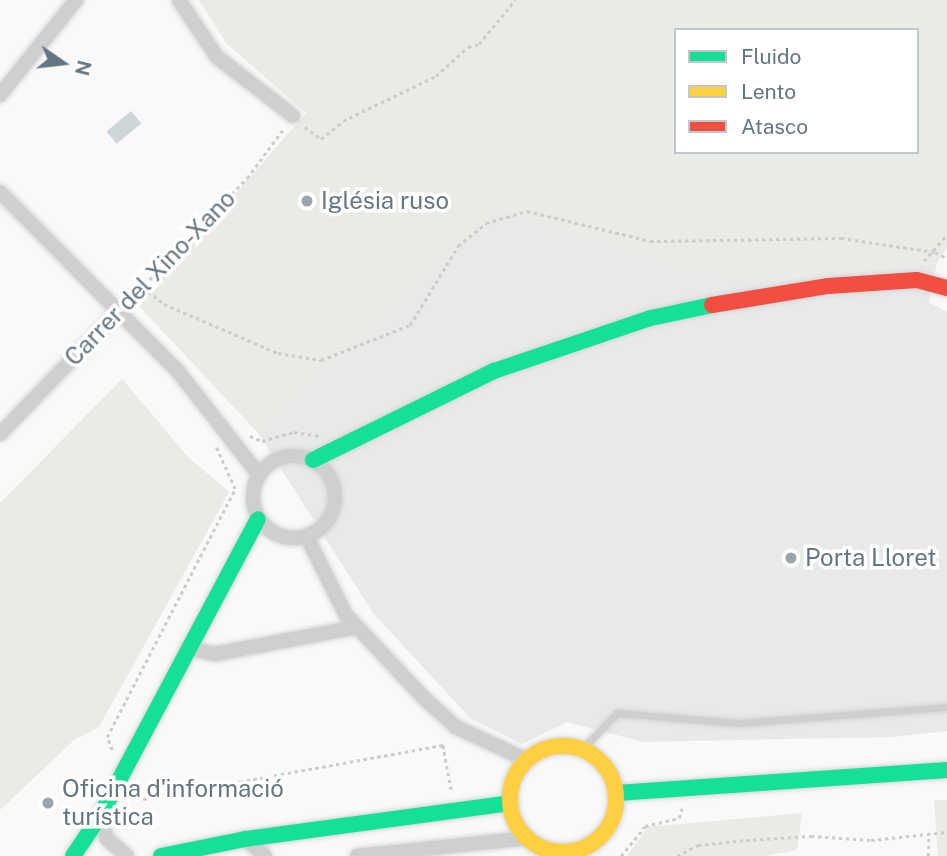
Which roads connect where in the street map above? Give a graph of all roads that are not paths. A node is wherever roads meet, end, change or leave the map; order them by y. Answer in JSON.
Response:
{"nodes":[{"id":1,"x":76,"y":0,"type":"edge"},
{"id":2,"x":178,"y":0,"type":"edge"},
{"id":3,"x":0,"y":95,"type":"edge"},
{"id":4,"x":293,"y":116,"type":"road end"},
{"id":5,"x":0,"y":192,"type":"edge"},
{"id":6,"x":947,"y":288,"type":"edge"},
{"id":7,"x":118,"y":312,"type":"junction"},
{"id":8,"x":0,"y":434,"type":"edge"},
{"id":9,"x":313,"y":460,"type":"junction"},
{"id":10,"x":259,"y":475,"type":"junction"},
{"id":11,"x":258,"y":519,"type":"junction"},
{"id":12,"x":307,"y":537,"type":"junction"},
{"id":13,"x":356,"y":627,"type":"junction"},
{"id":14,"x":187,"y":648,"type":"junction"},
{"id":15,"x":947,"y":707,"type":"edge"},
{"id":16,"x":582,"y":748,"type":"junction"},
{"id":17,"x":527,"y":760,"type":"junction"},
{"id":18,"x":947,"y":770,"type":"edge"},
{"id":19,"x":617,"y":793,"type":"junction"},
{"id":20,"x":510,"y":803,"type":"junction"},
{"id":21,"x":100,"y":816,"type":"junction"},
{"id":22,"x":527,"y":838,"type":"junction"},
{"id":23,"x":246,"y":839,"type":"junction"},
{"id":24,"x":562,"y":854,"type":"edge"},
{"id":25,"x":73,"y":856,"type":"edge"},
{"id":26,"x":127,"y":856,"type":"edge"},
{"id":27,"x":161,"y":856,"type":"edge"},
{"id":28,"x":265,"y":856,"type":"edge"},
{"id":29,"x":357,"y":856,"type":"edge"}],
"edges":[{"from":1,"to":3,"type":"street"},
{"from":2,"to":4,"type":"street"},
{"from":5,"to":7,"type":"street"},
{"from":6,"to":9,"type":"street"},
{"from":7,"to":8,"type":"street","name":"Carrer del Xino-Xano"},
{"from":7,"to":10,"type":"street"},
{"from":9,"to":10,"type":"street"},
{"from":9,"to":12,"type":"street"},
{"from":10,"to":11,"type":"street"},
{"from":11,"to":12,"type":"street"},
{"from":11,"to":14,"type":"street"},
{"from":12,"to":13,"type":"street"},
{"from":13,"to":14,"type":"street"},
{"from":13,"to":17,"type":"street"},
{"from":14,"to":21,"type":"street"},
{"from":15,"to":16,"type":"lane"},
{"from":16,"to":17,"type":"street"},
{"from":16,"to":19,"type":"street"},
{"from":17,"to":20,"type":"street"},
{"from":18,"to":19,"type":"street"},
{"from":19,"to":24,"type":"street"},
{"from":20,"to":22,"type":"street"},
{"from":20,"to":23,"type":"street"},
{"from":21,"to":25,"type":"street"},
{"from":21,"to":26,"type":"street"},
{"from":22,"to":24,"type":"street"},
{"from":22,"to":29,"type":"street"},
{"from":23,"to":27,"type":"street"},
{"from":23,"to":28,"type":"street"}]}
